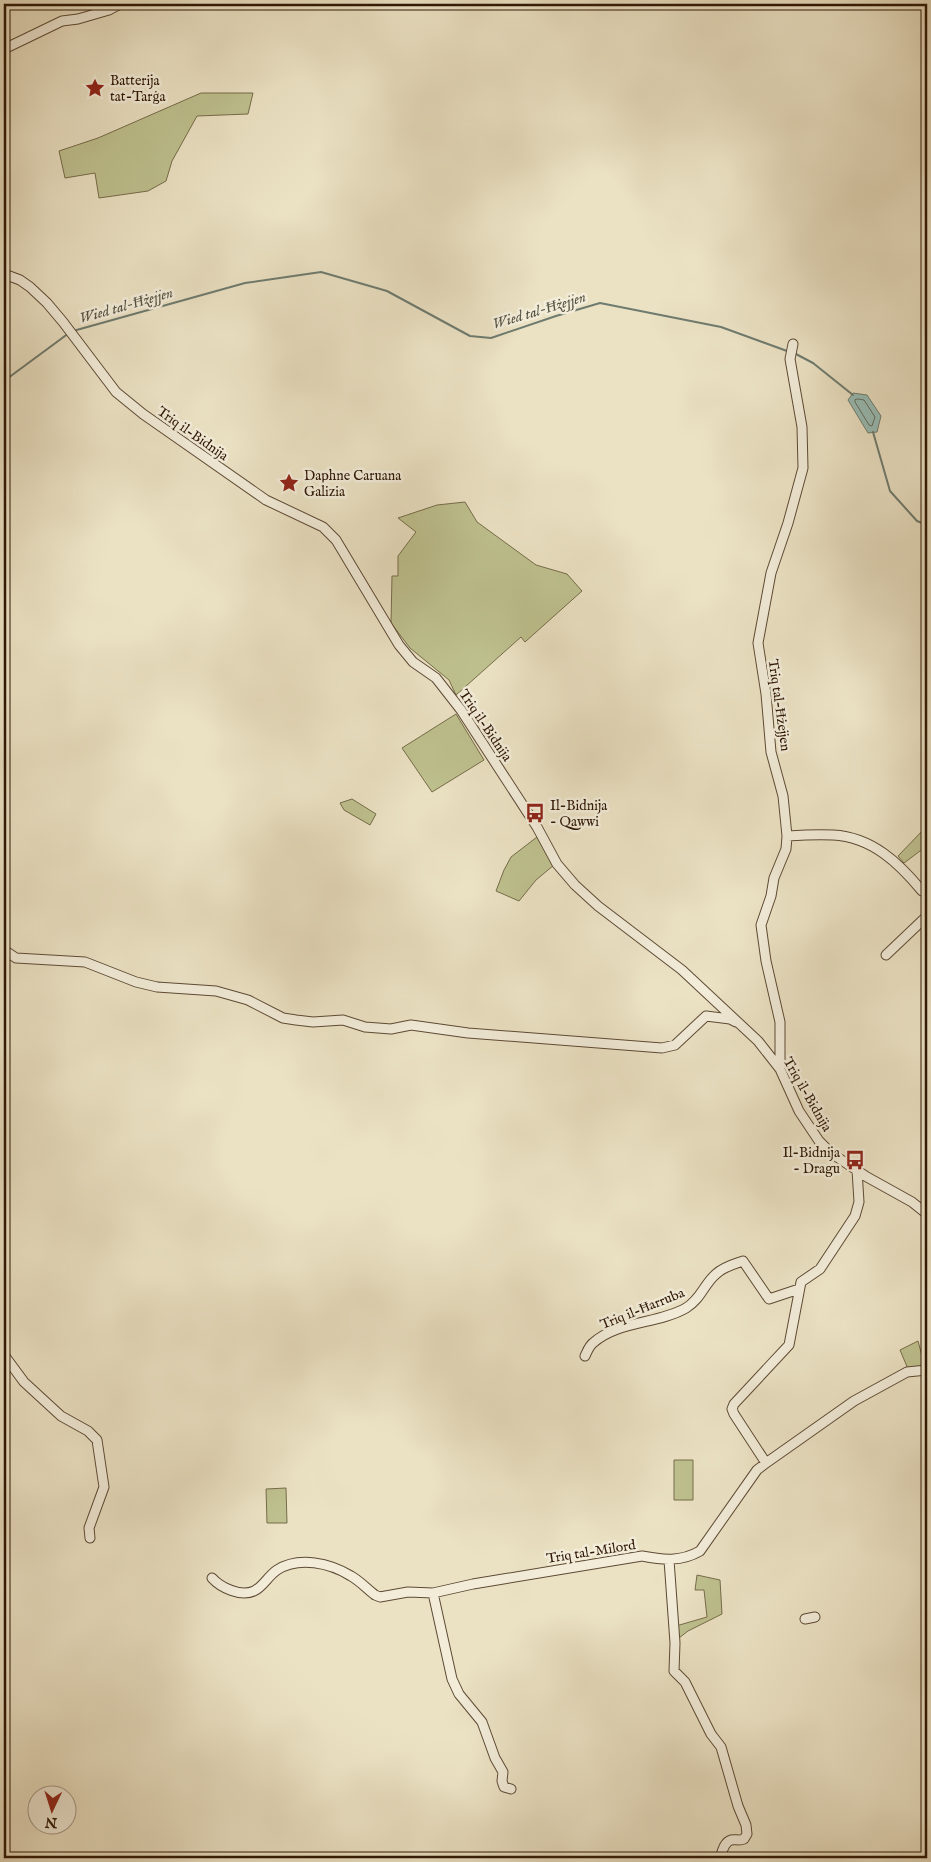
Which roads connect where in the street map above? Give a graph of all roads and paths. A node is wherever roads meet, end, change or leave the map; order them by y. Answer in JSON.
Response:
{"nodes":[{"id":1,"x":120,"y":4,"type":"edge"},
{"id":2,"x":4,"y":49,"type":"edge"},
{"id":3,"x":4,"y":274,"type":"edge"},
{"id":4,"x":793,"y":344,"type":"dead end"},
{"id":5,"x":787,"y":836,"type":"junction"},
{"id":6,"x":927,"y":897,"type":"edge"},
{"id":7,"x":927,"y":916,"type":"edge"},
{"id":8,"x":4,"y":950,"type":"edge"},
{"id":9,"x":886,"y":955,"type":"dead end"},
{"id":10,"x":740,"y":1024,"type":"junction"},
{"id":11,"x":780,"y":1069,"type":"junction"},
{"id":12,"x":857,"y":1170,"type":"junction"},
{"id":13,"x":927,"y":1214,"type":"edge"},
{"id":14,"x":799,"y":1289,"type":"junction"},
{"id":15,"x":4,"y":1355,"type":"edge"},
{"id":16,"x":585,"y":1356,"type":"dead end"},
{"id":17,"x":927,"y":1370,"type":"edge"},
{"id":18,"x":766,"y":1463,"type":"junction"},
{"id":19,"x":90,"y":1538,"type":"dead end"},
{"id":20,"x":669,"y":1560,"type":"junction"},
{"id":21,"x":212,"y":1578,"type":"dead end"},
{"id":22,"x":433,"y":1593,"type":"junction"},
{"id":23,"x":815,"y":1617,"type":"dead end"},
{"id":24,"x":805,"y":1619,"type":"dead end"},
{"id":25,"x":511,"y":1789,"type":"dead end"},
{"id":26,"x":720,"y":1858,"type":"edge"}],
"edges":[{"from":1,"to":2,"type":"street"},
{"from":3,"to":10,"type":"street","name":"Triq il-Bidnija"},
{"from":4,"to":5,"type":"street","name":"Triq tal-Ħżejjen"},
{"from":5,"to":6,"type":"street"},
{"from":5,"to":11,"type":"street","name":"Triq tal-Ħżejjen"},
{"from":7,"to":9,"type":"street"},
{"from":8,"to":10,"type":"street"},
{"from":10,"to":11,"type":"street","name":"Triq il-Bidnija"},
{"from":11,"to":12,"type":"street","name":"Triq il-Bidnija"},
{"from":12,"to":13,"type":"street","name":"Triq il-Bidnija"},
{"from":12,"to":14,"type":"street"},
{"from":14,"to":16,"type":"street","name":"Triq il-Ħarruba"},
{"from":14,"to":18,"type":"street"},
{"from":15,"to":19,"type":"street"},
{"from":17,"to":18,"type":"street","name":"Triq tal-Milord"},
{"from":18,"to":20,"type":"street","name":"Triq tal-Milord"},
{"from":20,"to":22,"type":"street","name":"Triq tal-Milord"},
{"from":20,"to":26,"type":"street"},
{"from":21,"to":22,"type":"street","name":"Triq tal-Milord"},
{"from":22,"to":25,"type":"street"},
{"from":23,"to":24,"type":"street"}]}
